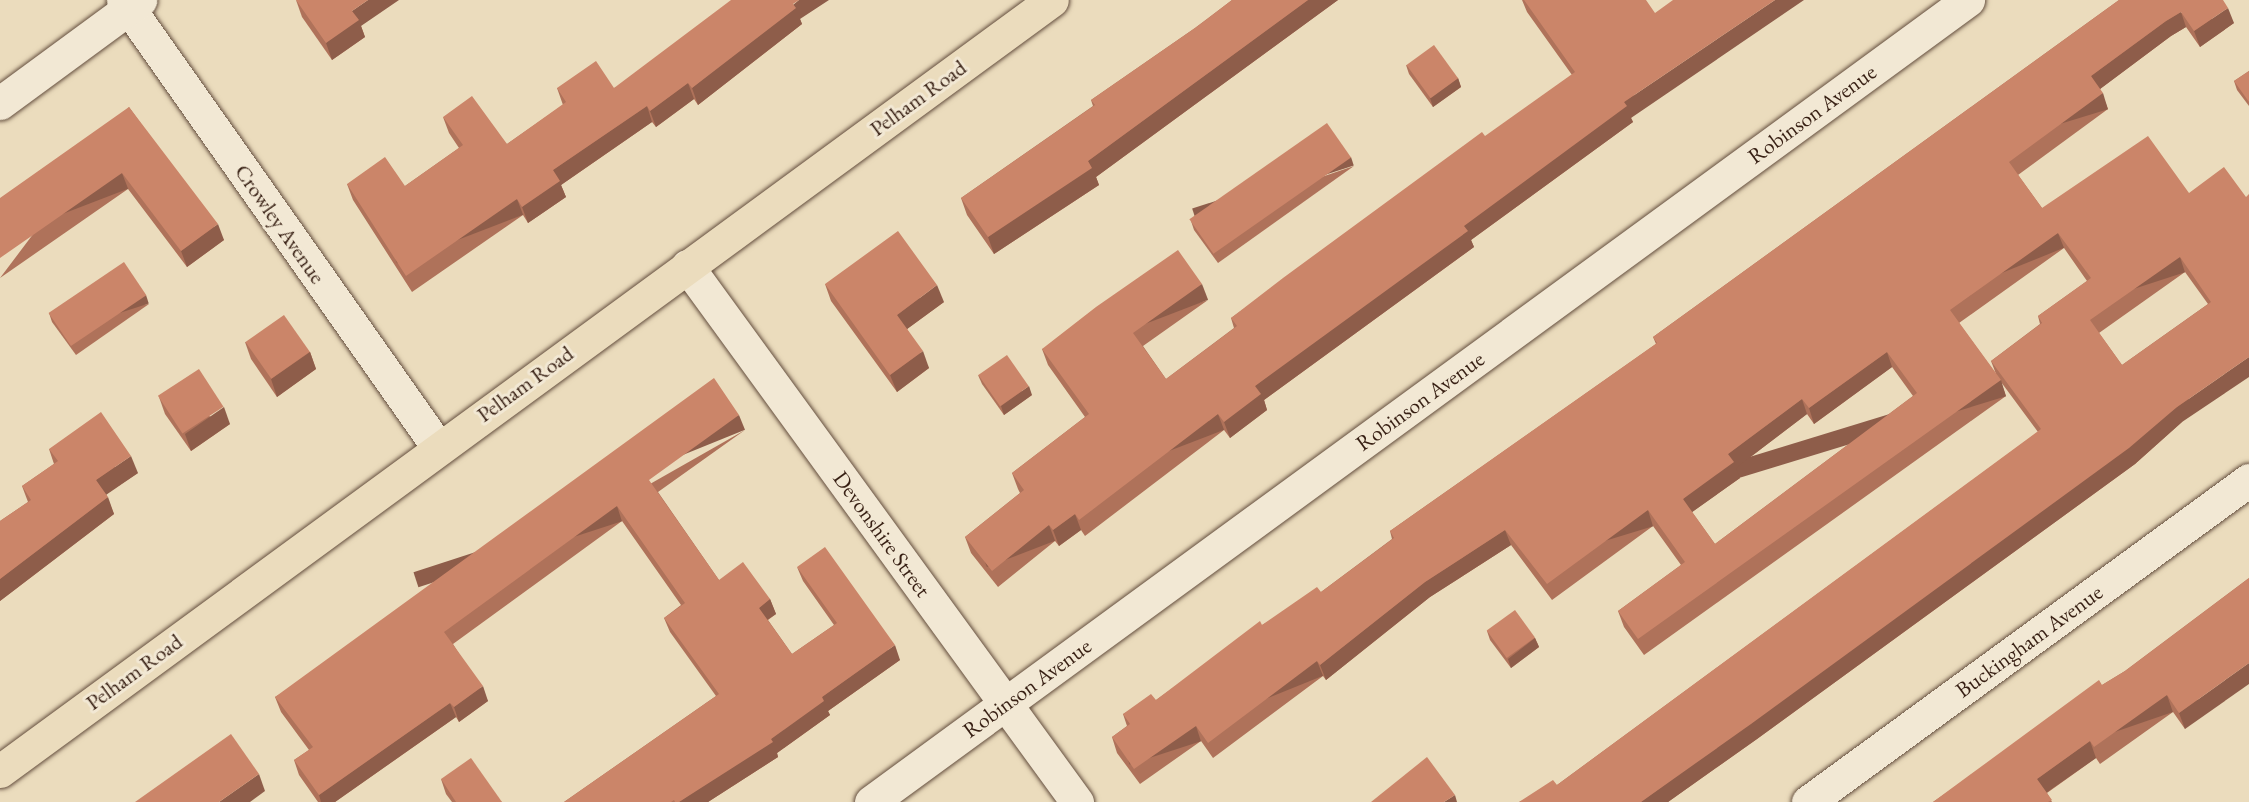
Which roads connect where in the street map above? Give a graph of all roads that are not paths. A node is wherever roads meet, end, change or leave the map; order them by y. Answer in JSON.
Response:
{"nodes":[{"id":1,"x":1052,"y":0,"type":"edge"},
{"id":2,"x":1968,"y":0,"type":"edge"},
{"id":3,"x":131,"y":3,"type":"edge"},
{"id":4,"x":0,"y":103,"type":"edge"},
{"id":5,"x":687,"y":266,"type":"junction"},
{"id":6,"x":438,"y":447,"type":"junction"},
{"id":7,"x":2249,"y":480,"type":"edge"},
{"id":8,"x":1006,"y":703,"type":"junction"},
{"id":9,"x":0,"y":771,"type":"edge"},
{"id":10,"x":871,"y":802,"type":"edge"},
{"id":11,"x":1077,"y":802,"type":"edge"},
{"id":12,"x":1808,"y":802,"type":"edge"}],
"edges":[{"from":1,"to":5,"type":"main road","name":"Pelham Road"},
{"from":2,"to":8,"type":"street","name":"Robinson Avenue"},
{"from":3,"to":4,"type":"street"},
{"from":3,"to":6,"type":"street","name":"Crowley Avenue"},
{"from":5,"to":6,"type":"main road","name":"Pelham Road"},
{"from":5,"to":8,"type":"street","name":"Devonshire Street"},
{"from":6,"to":9,"type":"main road","name":"Pelham Road"},
{"from":7,"to":12,"type":"street","name":"Buckingham Avenue"},
{"from":8,"to":10,"type":"street","name":"Robinson Avenue"},
{"from":8,"to":11,"type":"street","name":"Devonshire Street"}]}
